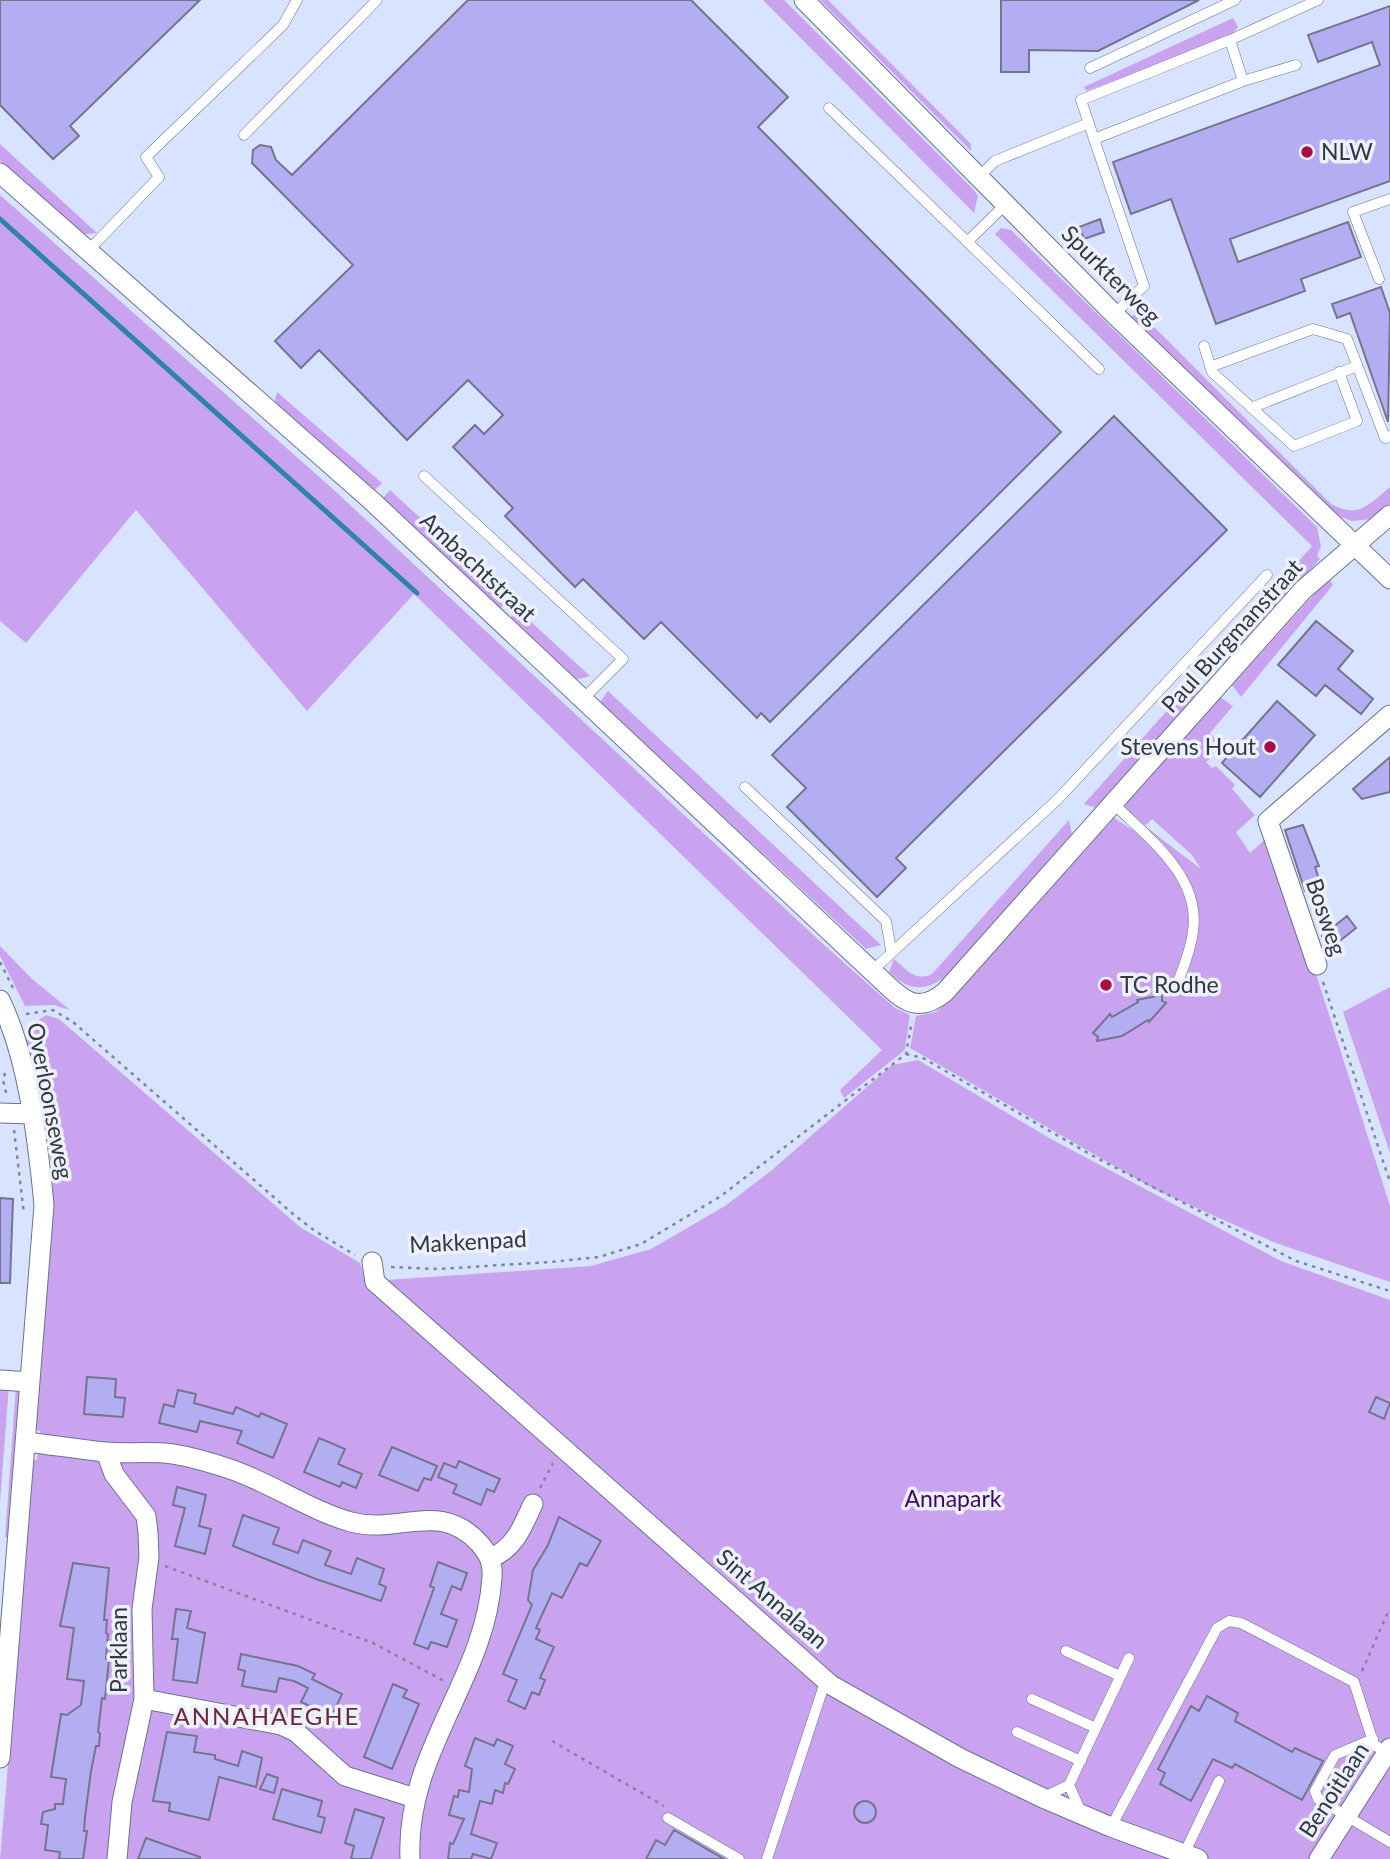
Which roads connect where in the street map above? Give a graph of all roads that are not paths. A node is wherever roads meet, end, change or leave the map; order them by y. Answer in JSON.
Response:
{"nodes":[{"id":1,"x":297,"y":0,"type":"edge"},
{"id":2,"x":377,"y":0,"type":"edge"},
{"id":3,"x":804,"y":0,"type":"edge"},
{"id":4,"x":1235,"y":0,"type":"edge"},
{"id":5,"x":1318,"y":0,"type":"edge"},
{"id":6,"x":1230,"y":40,"type":"junction"},
{"id":7,"x":1296,"y":65,"type":"dead end"},
{"id":8,"x":1090,"y":68,"type":"dead end"},
{"id":9,"x":1243,"y":81,"type":"junction"},
{"id":10,"x":829,"y":108,"type":"dead end"},
{"id":11,"x":1089,"y":123,"type":"junction"},
{"id":12,"x":244,"y":135,"type":"dead end"},
{"id":13,"x":1094,"y":139,"type":"junction"},
{"id":14,"x":0,"y":173,"type":"edge"},
{"id":15,"x":979,"y":177,"type":"junction"},
{"id":16,"x":1390,"y":200,"type":"edge"},
{"id":17,"x":1006,"y":204,"type":"junction"},
{"id":18,"x":967,"y":242,"type":"junction"},
{"id":19,"x":87,"y":252,"type":"junction"},
{"id":20,"x":1379,"y":279,"type":"dead end"},
{"id":21,"x":1114,"y":314,"type":"junction"},
{"id":22,"x":1204,"y":346,"type":"dead end"},
{"id":23,"x":1357,"y":366,"type":"junction"},
{"id":24,"x":1210,"y":368,"type":"junction"},
{"id":25,"x":1099,"y":369,"type":"dead end"},
{"id":26,"x":1339,"y":372,"type":"junction"},
{"id":27,"x":1251,"y":408,"type":"junction"},
{"id":28,"x":1390,"y":436,"type":"edge"},
{"id":29,"x":425,"y":476,"type":"dead end"},
{"id":30,"x":1390,"y":515,"type":"edge"},
{"id":31,"x":1353,"y":544,"type":"junction"},
{"id":32,"x":1267,"y":575,"type":"dead end"},
{"id":33,"x":1390,"y":579,"type":"edge"},
{"id":34,"x":583,"y":699,"type":"junction"},
{"id":35,"x":1390,"y":715,"type":"edge"},
{"id":36,"x":745,"y":787,"type":"dead end"},
{"id":37,"x":1114,"y":804,"type":"junction"},
{"id":38,"x":891,"y":950,"type":"junction"},
{"id":39,"x":1317,"y":965,"type":"road end"},
{"id":40,"x":872,"y":971,"type":"junction"},
{"id":41,"x":1176,"y":988,"type":"dead end"},
{"id":42,"x":0,"y":1000,"type":"edge"},
{"id":43,"x":915,"y":1004,"type":"joint"},
{"id":44,"x":6,"y":1114,"type":"edge"},
{"id":45,"x":32,"y":1114,"type":"junction"},
{"id":46,"x":372,"y":1262,"type":"road end"},
{"id":47,"x":0,"y":1380,"type":"edge"},
{"id":48,"x":30,"y":1382,"type":"junction"},
{"id":49,"x":26,"y":1442,"type":"junction"},
{"id":50,"x":106,"y":1452,"type":"junction"},
{"id":51,"x":533,"y":1504,"type":"road end"},
{"id":52,"x":9,"y":1547,"type":"edge"},
{"id":53,"x":491,"y":1558,"type":"junction"},
{"id":54,"x":1066,"y":1651,"type":"dead end"},
{"id":55,"x":1129,"y":1658,"type":"dead end"},
{"id":56,"x":1121,"y":1676,"type":"junction"},
{"id":57,"x":826,"y":1678,"type":"junction"},
{"id":58,"x":144,"y":1699,"type":"junction"},
{"id":59,"x":1032,"y":1699,"type":"dead end"},
{"id":60,"x":1096,"y":1728,"type":"junction"},
{"id":61,"x":1017,"y":1732,"type":"dead end"},
{"id":62,"x":1,"y":1746,"type":"edge"},
{"id":63,"x":1383,"y":1747,"type":"edge"},
{"id":64,"x":1081,"y":1761,"type":"junction"},
{"id":65,"x":1219,"y":1782,"type":"dead end"},
{"id":66,"x":1069,"y":1785,"type":"junction"},
{"id":67,"x":415,"y":1798,"type":"junction"},
{"id":68,"x":1043,"y":1798,"type":"junction"},
{"id":69,"x":1083,"y":1815,"type":"junction"},
{"id":70,"x":1346,"y":1816,"type":"junction"},
{"id":71,"x":668,"y":1818,"type":"road end"},
{"id":72,"x":1111,"y":1827,"type":"junction"},
{"id":73,"x":1390,"y":1842,"type":"edge"},
{"id":74,"x":1191,"y":1856,"type":"edge"},
{"id":75,"x":117,"y":1859,"type":"edge"},
{"id":76,"x":410,"y":1859,"type":"edge"},
{"id":77,"x":739,"y":1859,"type":"edge"},
{"id":78,"x":767,"y":1859,"type":"edge"},
{"id":79,"x":1319,"y":1859,"type":"edge"}],
"edges":[{"from":1,"to":19,"type":"lane"},
{"from":2,"to":12,"type":"lane"},
{"from":3,"to":15,"type":"street","name":"Spurkterweg"},
{"from":4,"to":8,"type":"lane"},
{"from":5,"to":6,"type":"lane"},
{"from":6,"to":9,"type":"lane"},
{"from":6,"to":11,"type":"lane"},
{"from":7,"to":9,"type":"lane"},
{"from":9,"to":13,"type":"lane"},
{"from":10,"to":18,"type":"lane"},
{"from":11,"to":13,"type":"lane"},
{"from":11,"to":15,"type":"lane"},
{"from":13,"to":21,"type":"lane"},
{"from":14,"to":19,"type":"street","name":"Ambachtstraat"},
{"from":15,"to":17,"type":"street","name":"Spurkterweg"},
{"from":16,"to":20,"type":"lane"},
{"from":17,"to":18,"type":"lane"},
{"from":17,"to":21,"type":"street","name":"Spurkterweg"},
{"from":18,"to":25,"type":"lane"},
{"from":19,"to":34,"type":"street","name":"Ambachtstraat"},
{"from":21,"to":31,"type":"street","name":"Spurkterweg"},
{"from":22,"to":24,"type":"lane"},
{"from":23,"to":24,"type":"lane"},
{"from":23,"to":26,"type":"lane"},
{"from":23,"to":28,"type":"lane"},
{"from":24,"to":27,"type":"lane"},
{"from":26,"to":27,"type":"lane"},
{"from":26,"to":27,"type":"lane"},
{"from":29,"to":34,"type":"lane"},
{"from":30,"to":31,"type":"street","name":"Paul Burgmanstraat"},
{"from":31,"to":33,"type":"street","name":"Spurkterweg"},
{"from":31,"to":37,"type":"street","name":"Paul Burgmanstraat"},
{"from":32,"to":38,"type":"lane"},
{"from":34,"to":40,"type":"street","name":"Ambachtstraat"},
{"from":35,"to":39,"type":"street","name":"Bosweg"},
{"from":36,"to":38,"type":"lane"},
{"from":37,"to":41,"type":"lane"},
{"from":37,"to":43,"type":"street","name":"Paul Burgmanstraat"},
{"from":38,"to":40,"type":"lane"},
{"from":40,"to":43,"type":"street","name":"Ambachtstraat"},
{"from":42,"to":45,"type":"street","name":"Overloonseweg"},
{"from":44,"to":45,"type":"street"},
{"from":45,"to":48,"type":"street","name":"Overloonseweg"},
{"from":46,"to":57,"type":"street","name":"Sint Annalaan"},
{"from":47,"to":48,"type":"street"},
{"from":48,"to":49,"type":"street","name":"Overloonseweg"},
{"from":49,"to":50,"type":"street"},
{"from":49,"to":52,"type":"street","name":"Overloonseweg"},
{"from":50,"to":53,"type":"street"},
{"from":50,"to":58,"type":"street","name":"Parklaan"},
{"from":51,"to":53,"type":"street"},
{"from":52,"to":62,"type":"street","name":"Overloonseweg"},
{"from":53,"to":67,"type":"street"},
{"from":54,"to":56,"type":"lane"},
{"from":55,"to":56,"type":"lane"},
{"from":56,"to":60,"type":"lane"},
{"from":57,"to":68,"type":"street","name":"Sint Annalaan"},
{"from":57,"to":78,"type":"lane"},
{"from":58,"to":67,"type":"street"},
{"from":58,"to":75,"type":"street","name":"Parklaan"},
{"from":59,"to":60,"type":"lane"},
{"from":60,"to":64,"type":"lane"},
{"from":61,"to":64,"type":"lane"},
{"from":63,"to":70,"type":"street","name":"Benoitlaan"},
{"from":63,"to":70,"type":"lane"},
{"from":63,"to":72,"type":"lane"},
{"from":64,"to":66,"type":"lane"},
{"from":65,"to":74,"type":"lane"},
{"from":66,"to":68,"type":"lane"},
{"from":66,"to":69,"type":"lane"},
{"from":67,"to":76,"type":"street"},
{"from":68,"to":69,"type":"street","name":"Sint Annalaan"},
{"from":69,"to":72,"type":"street","name":"Sint Annalaan"},
{"from":70,"to":73,"type":"lane"},
{"from":70,"to":79,"type":"street","name":"Benoitlaan"},
{"from":71,"to":77,"type":"lane"},
{"from":72,"to":74,"type":"street","name":"Sint Annalaan"}]}
